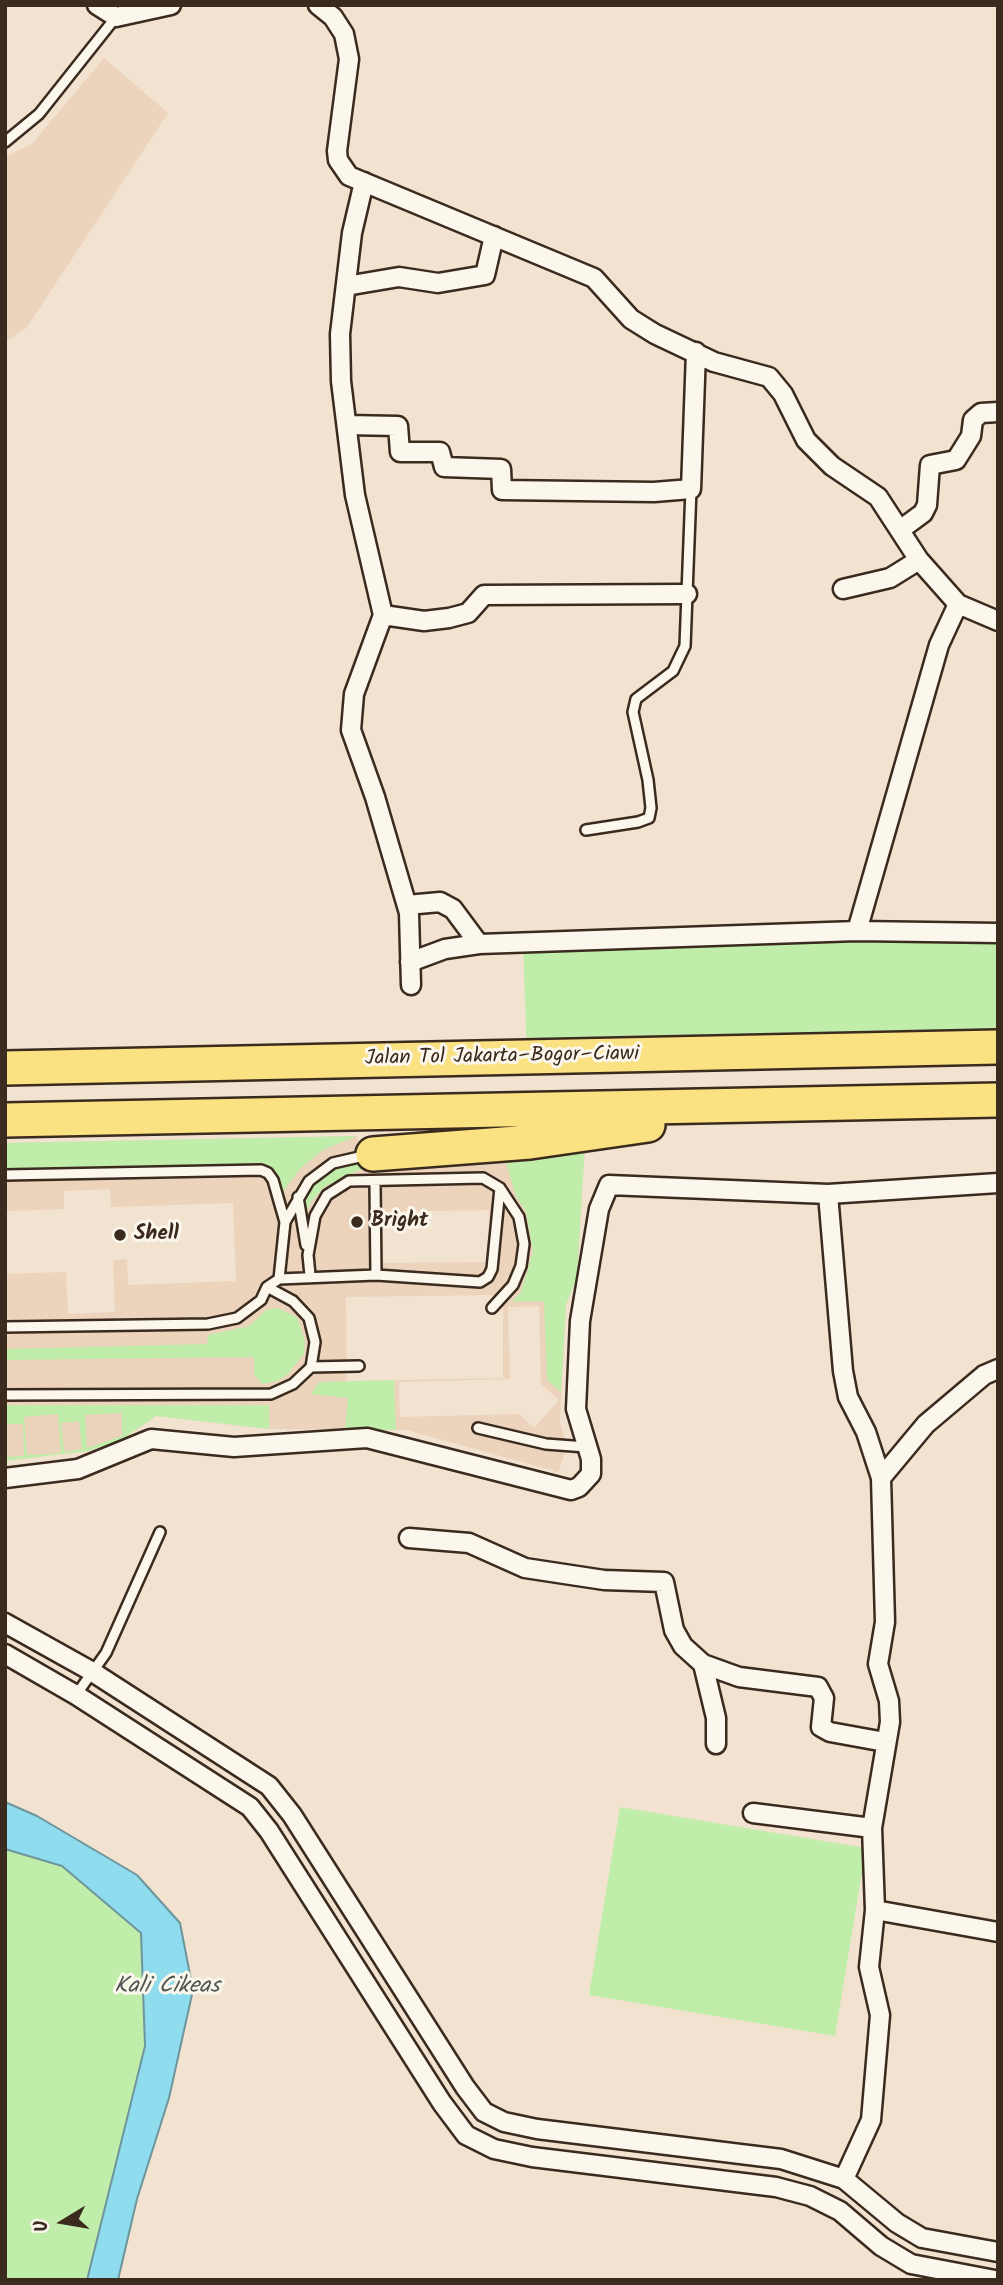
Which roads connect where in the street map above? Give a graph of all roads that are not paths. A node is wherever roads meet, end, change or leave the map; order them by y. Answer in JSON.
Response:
{"nodes":[{"id":1,"x":97,"y":5,"type":"edge"},
{"id":2,"x":317,"y":5,"type":"edge"},
{"id":3,"x":163,"y":6,"type":"edge"},
{"id":4,"x":120,"y":11,"type":"edge"},
{"id":5,"x":5,"y":142,"type":"edge"},
{"id":6,"x":364,"y":182,"type":"junction"},
{"id":7,"x":494,"y":236,"type":"junction"},
{"id":8,"x":346,"y":286,"type":"junction"},
{"id":9,"x":696,"y":352,"type":"junction"},
{"id":10,"x":998,"y":412,"type":"edge"},
{"id":11,"x":347,"y":425,"type":"junction"},
{"id":12,"x":691,"y":489,"type":"junction"},
{"id":13,"x":900,"y":530,"type":"junction"},
{"id":14,"x":919,"y":559,"type":"junction"},
{"id":15,"x":843,"y":589,"type":"dead end"},
{"id":16,"x":687,"y":594,"type":"junction"},
{"id":17,"x":958,"y":604,"type":"junction"},
{"id":18,"x":383,"y":615,"type":"junction"},
{"id":19,"x":998,"y":621,"type":"edge"},
{"id":20,"x":586,"y":830,"type":"dead end"},
{"id":21,"x":407,"y":905,"type":"junction"},
{"id":22,"x":857,"y":931,"type":"junction"},
{"id":23,"x":998,"y":933,"type":"edge"},
{"id":24,"x":479,"y":944,"type":"junction"},
{"id":25,"x":410,"y":962,"type":"junction"},
{"id":26,"x":411,"y":985,"type":"dead end"},
{"id":27,"x":998,"y":1047,"type":"edge"},
{"id":28,"x":5,"y":1068,"type":"edge"},
{"id":29,"x":998,"y":1100,"type":"edge"},
{"id":30,"x":793,"y":1105,"type":"junction"},
{"id":31,"x":5,"y":1120,"type":"edge"},
{"id":32,"x":374,"y":1168,"type":"junction"},
{"id":33,"x":5,"y":1175,"type":"edge"},
{"id":34,"x":998,"y":1183,"type":"edge"},
{"id":35,"x":500,"y":1188,"type":"junction"},
{"id":36,"x":828,"y":1194,"type":"junction"},
{"id":37,"x":298,"y":1195,"type":"junction"},
{"id":38,"x":285,"y":1222,"type":"junction"},
{"id":39,"x":308,"y":1255,"type":"junction"},
{"id":40,"x":310,"y":1275,"type":"junction"},
{"id":41,"x":376,"y":1275,"type":"junction"},
{"id":42,"x":279,"y":1279,"type":"junction"},
{"id":43,"x":267,"y":1287,"type":"junction"},
{"id":44,"x":492,"y":1308,"type":"dead end"},
{"id":45,"x":5,"y":1327,"type":"edge"},
{"id":46,"x":359,"y":1366,"type":"dead end"},
{"id":47,"x":311,"y":1367,"type":"junction"},
{"id":48,"x":998,"y":1369,"type":"edge"},
{"id":49,"x":5,"y":1395,"type":"edge"},
{"id":50,"x":478,"y":1428,"type":"dead end"},
{"id":51,"x":586,"y":1447,"type":"junction"},
{"id":52,"x":5,"y":1478,"type":"edge"},
{"id":53,"x":881,"y":1478,"type":"junction"},
{"id":54,"x":160,"y":1532,"type":"dead end"},
{"id":55,"x":409,"y":1538,"type":"dead end"},
{"id":56,"x":5,"y":1623,"type":"edge"},
{"id":57,"x":5,"y":1654,"type":"edge"},
{"id":58,"x":703,"y":1664,"type":"junction"},
{"id":59,"x":91,"y":1671,"type":"junction"},
{"id":60,"x":76,"y":1695,"type":"junction"},
{"id":61,"x":885,"y":1742,"type":"junction"},
{"id":62,"x":716,"y":1744,"type":"dead end"},
{"id":63,"x":752,"y":1813,"type":"dead end"},
{"id":64,"x":872,"y":1828,"type":"junction"},
{"id":65,"x":875,"y":1910,"type":"junction"},
{"id":66,"x":998,"y":1932,"type":"edge"},
{"id":67,"x":388,"y":1967,"type":"junction"},
{"id":68,"x":365,"y":1982,"type":"junction"},
{"id":69,"x":635,"y":2141,"type":"junction"},
{"id":70,"x":631,"y":2169,"type":"junction"},
{"id":71,"x":844,"y":2179,"type":"junction"},
{"id":72,"x":998,"y":2252,"type":"edge"},
{"id":73,"x":995,"y":2280,"type":"edge"}],
"edges":[{"from":1,"to":4,"type":"street"},
{"from":2,"to":6,"type":"street"},
{"from":3,"to":4,"type":"street"},
{"from":4,"to":5,"type":"lane"},
{"from":6,"to":7,"type":"street"},
{"from":6,"to":8,"type":"street"},
{"from":7,"to":8,"type":"street"},
{"from":7,"to":9,"type":"street"},
{"from":8,"to":11,"type":"street"},
{"from":9,"to":12,"type":"street"},
{"from":9,"to":13,"type":"street"},
{"from":10,"to":13,"type":"street"},
{"from":11,"to":12,"type":"street"},
{"from":11,"to":18,"type":"street"},
{"from":12,"to":16,"type":"lane"},
{"from":13,"to":14,"type":"street"},
{"from":14,"to":15,"type":"street"},
{"from":14,"to":17,"type":"street"},
{"from":16,"to":18,"type":"street"},
{"from":16,"to":20,"type":"lane"},
{"from":17,"to":19,"type":"street"},
{"from":17,"to":22,"type":"street"},
{"from":18,"to":21,"type":"street"},
{"from":21,"to":24,"type":"street"},
{"from":21,"to":25,"type":"street"},
{"from":22,"to":23,"type":"street"},
{"from":22,"to":24,"type":"street"},
{"from":24,"to":25,"type":"street"},
{"from":25,"to":26,"type":"street"},
{"from":27,"to":28,"type":"highway","name":"Jalan Tol Jakarta–Bogor–Ciawi"},
{"from":29,"to":30,"type":"highway"},
{"from":30,"to":31,"type":"highway"},
{"from":30,"to":32,"type":"highway"},
{"from":32,"to":35,"type":"lane"},
{"from":32,"to":37,"type":"lane"},
{"from":32,"to":39,"type":"lane"},
{"from":32,"to":41,"type":"lane"},
{"from":33,"to":38,"type":"lane"},
{"from":34,"to":36,"type":"street"},
{"from":35,"to":41,"type":"lane"},
{"from":35,"to":44,"type":"lane"},
{"from":36,"to":51,"type":"street"},
{"from":36,"to":53,"type":"street"},
{"from":37,"to":38,"type":"lane"},
{"from":37,"to":39,"type":"lane"},
{"from":38,"to":42,"type":"lane"},
{"from":39,"to":40,"type":"lane"},
{"from":40,"to":41,"type":"lane"},
{"from":40,"to":42,"type":"lane"},
{"from":42,"to":43,"type":"lane"},
{"from":43,"to":45,"type":"lane"},
{"from":43,"to":47,"type":"lane"},
{"from":46,"to":47,"type":"lane"},
{"from":47,"to":49,"type":"lane"},
{"from":48,"to":53,"type":"street"},
{"from":50,"to":51,"type":"lane"},
{"from":51,"to":52,"type":"street"},
{"from":53,"to":61,"type":"street"},
{"from":54,"to":59,"type":"lane"},
{"from":55,"to":58,"type":"street"},
{"from":56,"to":59,"type":"street"},
{"from":57,"to":60,"type":"street"},
{"from":58,"to":61,"type":"street"},
{"from":58,"to":62,"type":"street"},
{"from":59,"to":60,"type":"lane"},
{"from":59,"to":67,"type":"street"},
{"from":60,"to":68,"type":"street"},
{"from":61,"to":64,"type":"street"},
{"from":63,"to":64,"type":"street"},
{"from":64,"to":65,"type":"street"},
{"from":65,"to":66,"type":"street"},
{"from":65,"to":71,"type":"street"},
{"from":67,"to":68,"type":"street"},
{"from":67,"to":69,"type":"street"},
{"from":68,"to":70,"type":"street"},
{"from":69,"to":70,"type":"street"},
{"from":69,"to":71,"type":"street"},
{"from":70,"to":73,"type":"street"},
{"from":71,"to":72,"type":"street"}]}
